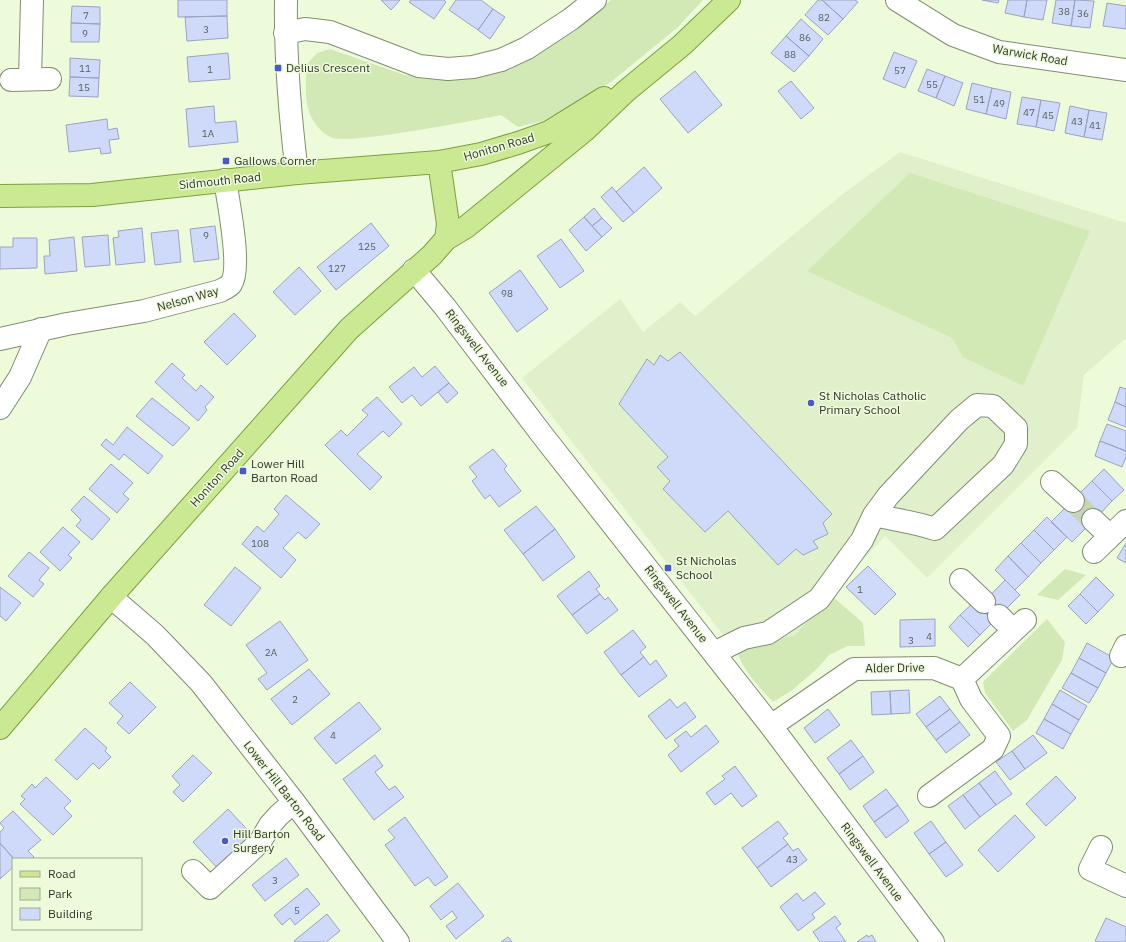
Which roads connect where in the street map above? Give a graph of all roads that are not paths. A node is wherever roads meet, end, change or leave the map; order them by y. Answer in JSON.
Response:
{"nodes":[{"id":1,"x":32,"y":0,"type":"edge"},
{"id":2,"x":286,"y":0,"type":"edge"},
{"id":3,"x":595,"y":0,"type":"edge"},
{"id":4,"x":728,"y":0,"type":"edge"},
{"id":5,"x":897,"y":0,"type":"edge"},
{"id":6,"x":285,"y":33,"type":"junction"},
{"id":7,"x":1126,"y":70,"type":"edge"},
{"id":8,"x":31,"y":79,"type":"dead end"},
{"id":9,"x":626,"y":91,"type":"junction"},
{"id":10,"x":439,"y":162,"type":"junction"},
{"id":11,"x":297,"y":173,"type":"junction"},
{"id":12,"x":225,"y":180,"type":"junction"},
{"id":13,"x":0,"y":196,"type":"edge"},
{"id":14,"x":446,"y":239,"type":"junction"},
{"id":15,"x":414,"y":270,"type":"junction"},
{"id":16,"x":41,"y":329,"type":"junction"},
{"id":17,"x":0,"y":339,"type":"edge"},
{"id":18,"x":0,"y":408,"type":"edge"},
{"id":19,"x":1052,"y":482,"type":"dead end"},
{"id":20,"x":1072,"y":501,"type":"tunnel mouth"},
{"id":21,"x":874,"y":515,"type":"junction"},
{"id":22,"x":1093,"y":520,"type":"tunnel mouth"},
{"id":23,"x":1126,"y":521,"type":"edge"},
{"id":24,"x":1110,"y":536,"type":"junction"},
{"id":25,"x":1094,"y":552,"type":"dead end"},
{"id":26,"x":961,"y":580,"type":"dead end"},
{"id":27,"x":111,"y":597,"type":"junction"},
{"id":28,"x":714,"y":653,"type":"junction"},
{"id":29,"x":962,"y":679,"type":"junction"},
{"id":30,"x":771,"y":726,"type":"junction"},
{"id":31,"x":0,"y":728,"type":"edge"},
{"id":32,"x":929,"y":796,"type":"dead end"},
{"id":33,"x":294,"y":802,"type":"junction"},
{"id":34,"x":1101,"y":847,"type":"dead end"},
{"id":35,"x":193,"y":870,"type":"dead end"},
{"id":36,"x":1126,"y":886,"type":"edge"},
{"id":37,"x":398,"y":942,"type":"edge"},
{"id":38,"x":933,"y":942,"type":"edge"}],
"edges":[{"from":1,"to":8,"type":"street"},
{"from":2,"to":6,"type":"street"},
{"from":3,"to":6,"type":"street"},
{"from":4,"to":9,"type":"main road","name":"Honiton Road"},
{"from":5,"to":7,"type":"street","name":"Warwick Road"},
{"from":6,"to":11,"type":"street"},
{"from":9,"to":10,"type":"main road","name":"Honiton Road"},
{"from":9,"to":14,"type":"main road","name":"Honiton Road"},
{"from":10,"to":11,"type":"main road","name":"Sidmouth Road"},
{"from":10,"to":14,"type":"main road"},
{"from":11,"to":12,"type":"main road","name":"Sidmouth Road"},
{"from":12,"to":13,"type":"main road","name":"Sidmouth Road"},
{"from":12,"to":16,"type":"street","name":"Nelson Way"},
{"from":14,"to":15,"type":"main road","name":"Honiton Road"},
{"from":15,"to":27,"type":"main road","name":"Honiton Road"},
{"from":15,"to":28,"type":"street","name":"Ringswell Avenue"},
{"from":16,"to":17,"type":"street","name":"Nelson Way"},
{"from":16,"to":18,"type":"street"},
{"from":19,"to":20,"type":"street"},
{"from":21,"to":21,"type":"street"},
{"from":21,"to":28,"type":"street"},
{"from":22,"to":24,"type":"street"},
{"from":23,"to":24,"type":"street"},
{"from":24,"to":25,"type":"street"},
{"from":26,"to":29,"type":"street"},
{"from":27,"to":31,"type":"main road","name":"Honiton Road"},
{"from":27,"to":33,"type":"street","name":"Lower Hill Barton Road"},
{"from":28,"to":30,"type":"street","name":"Ringswell Avenue"},
{"from":29,"to":30,"type":"street","name":"Alder Drive"},
{"from":29,"to":32,"type":"street"},
{"from":30,"to":38,"type":"street","name":"Ringswell Avenue"},
{"from":33,"to":35,"type":"street"},
{"from":33,"to":37,"type":"street","name":"Lower Hill Barton Road"},
{"from":34,"to":36,"type":"street"}]}
